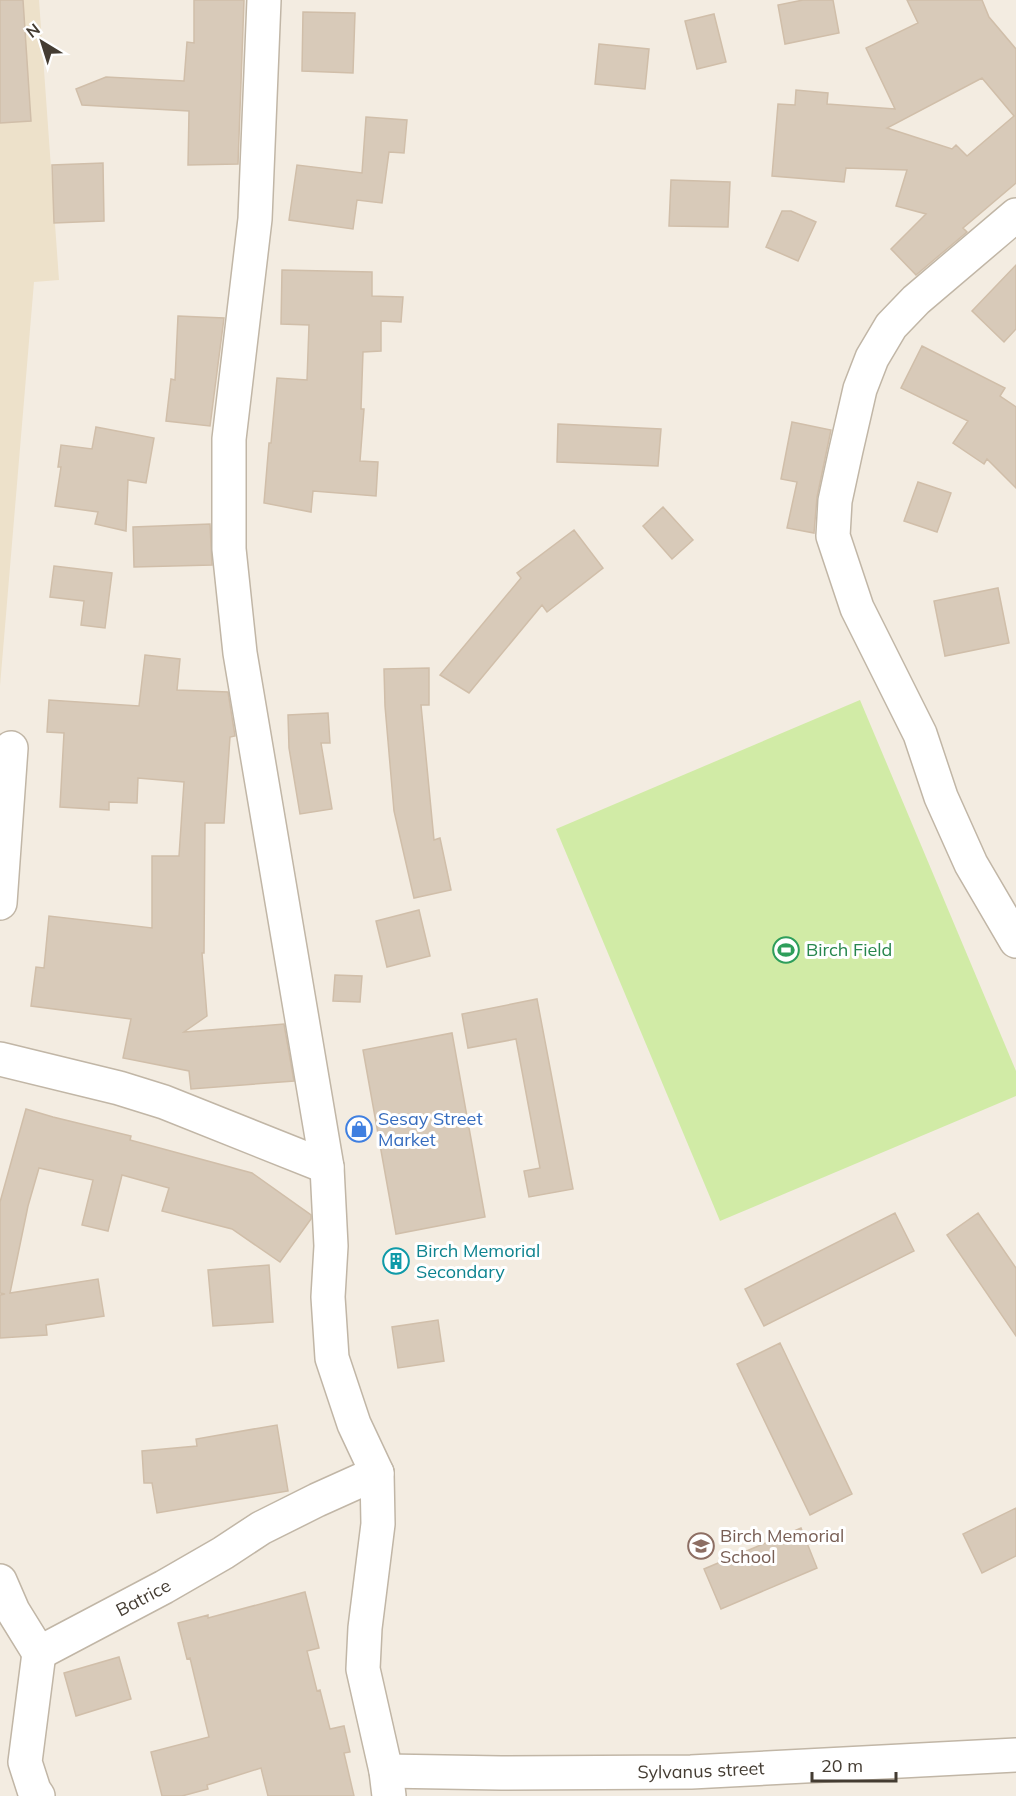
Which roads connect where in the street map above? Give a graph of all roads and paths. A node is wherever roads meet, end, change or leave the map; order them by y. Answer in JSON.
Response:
{"nodes":[{"id":1,"x":264,"y":0,"type":"edge"},
{"id":2,"x":1016,"y":215,"type":"edge"},
{"id":3,"x":11,"y":748,"type":"dead end"},
{"id":4,"x":0,"y":903,"type":"edge"},
{"id":5,"x":1016,"y":941,"type":"edge"},
{"id":6,"x":0,"y":1059,"type":"edge"},
{"id":7,"x":327,"y":1167,"type":"junction"},
{"id":8,"x":377,"y":1473,"type":"junction"},
{"id":9,"x":0,"y":1581,"type":"edge"},
{"id":10,"x":39,"y":1653,"type":"junction"},
{"id":11,"x":1016,"y":1756,"type":"edge"},
{"id":12,"x":388,"y":1784,"type":"edge"},
{"id":13,"x":694,"y":1784,"type":"edge"},
{"id":14,"x":38,"y":1796,"type":"edge"}],
"edges":[{"from":1,"to":7,"type":"street"},
{"from":2,"to":5,"type":"street"},
{"from":3,"to":4,"type":"street"},
{"from":6,"to":7,"type":"street"},
{"from":7,"to":8,"type":"street"},
{"from":8,"to":10,"type":"street","name":"Batrice"},
{"from":8,"to":12,"type":"street"},
{"from":9,"to":10,"type":"street"},
{"from":10,"to":14,"type":"street"},
{"from":11,"to":13,"type":"street","name":"Sylvanus street"},
{"from":12,"to":13,"type":"street","name":"Sylvanus street"}]}
